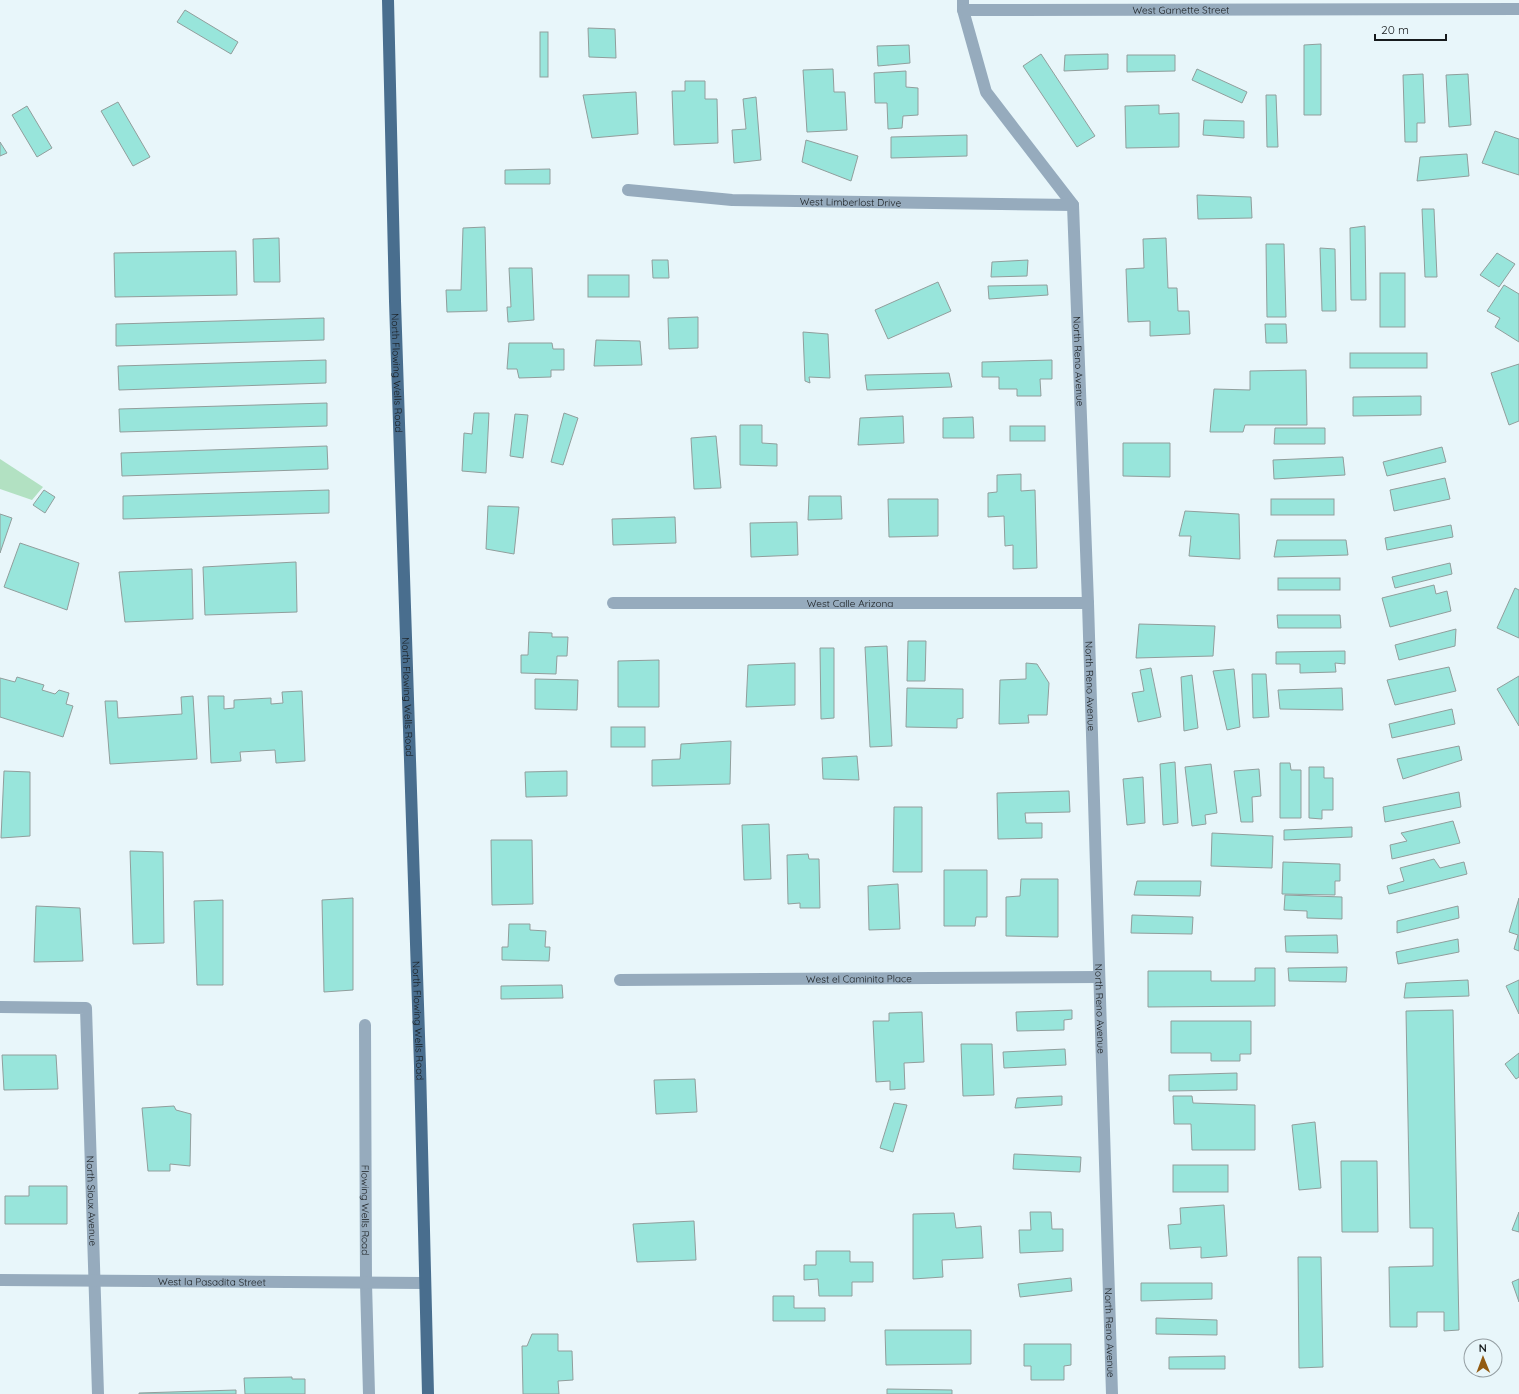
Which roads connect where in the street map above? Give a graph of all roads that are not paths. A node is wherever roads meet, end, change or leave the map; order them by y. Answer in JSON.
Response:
{"nodes":[{"id":1,"x":388,"y":0,"type":"edge"},
{"id":2,"x":963,"y":5,"type":"edge"},
{"id":3,"x":1519,"y":9,"type":"edge"},
{"id":4,"x":628,"y":190,"type":"dead end"},
{"id":5,"x":1073,"y":205,"type":"junction"},
{"id":6,"x":613,"y":603,"type":"dead end"},
{"id":7,"x":1088,"y":603,"type":"junction"},
{"id":8,"x":1098,"y":977,"type":"junction"},
{"id":9,"x":620,"y":980,"type":"dead end"},
{"id":10,"x":0,"y":1007,"type":"edge"},
{"id":11,"x":365,"y":1025,"type":"dead end"},
{"id":12,"x":0,"y":1280,"type":"edge"},
{"id":13,"x":94,"y":1281,"type":"junction"},
{"id":14,"x":366,"y":1283,"type":"junction"},
{"id":15,"x":424,"y":1283,"type":"junction"},
{"id":16,"x":98,"y":1394,"type":"edge"},
{"id":17,"x":369,"y":1394,"type":"edge"},
{"id":18,"x":428,"y":1394,"type":"edge"},
{"id":19,"x":1112,"y":1394,"type":"edge"}],
"edges":[{"from":1,"to":15,"type":"main road","name":"North Flowing Wells Road"},
{"from":2,"to":3,"type":"street","name":"West Garnette Street"},
{"from":2,"to":5,"type":"street"},
{"from":4,"to":5,"type":"street","name":"West Limberlost Drive"},
{"from":5,"to":7,"type":"street","name":"North Reno Avenue"},
{"from":6,"to":7,"type":"street","name":"West Calle Arizona"},
{"from":7,"to":8,"type":"street","name":"North Reno Avenue"},
{"from":8,"to":9,"type":"street","name":"West el Caminita Place"},
{"from":8,"to":19,"type":"street","name":"North Reno Avenue"},
{"from":10,"to":13,"type":"street","name":"North Sioux Avenue"},
{"from":11,"to":14,"type":"street","name":"Flowing Wells Road"},
{"from":12,"to":13,"type":"street","name":"West la Pasadita Street"},
{"from":13,"to":14,"type":"street","name":"West la Pasadita Street"},
{"from":13,"to":16,"type":"street","name":"North Sioux Avenue"},
{"from":14,"to":15,"type":"street","name":"West la Pasadita Street"},
{"from":14,"to":17,"type":"street","name":"Flowing Wells Road"},
{"from":15,"to":18,"type":"main road","name":"North Flowing Wells Road"}]}
